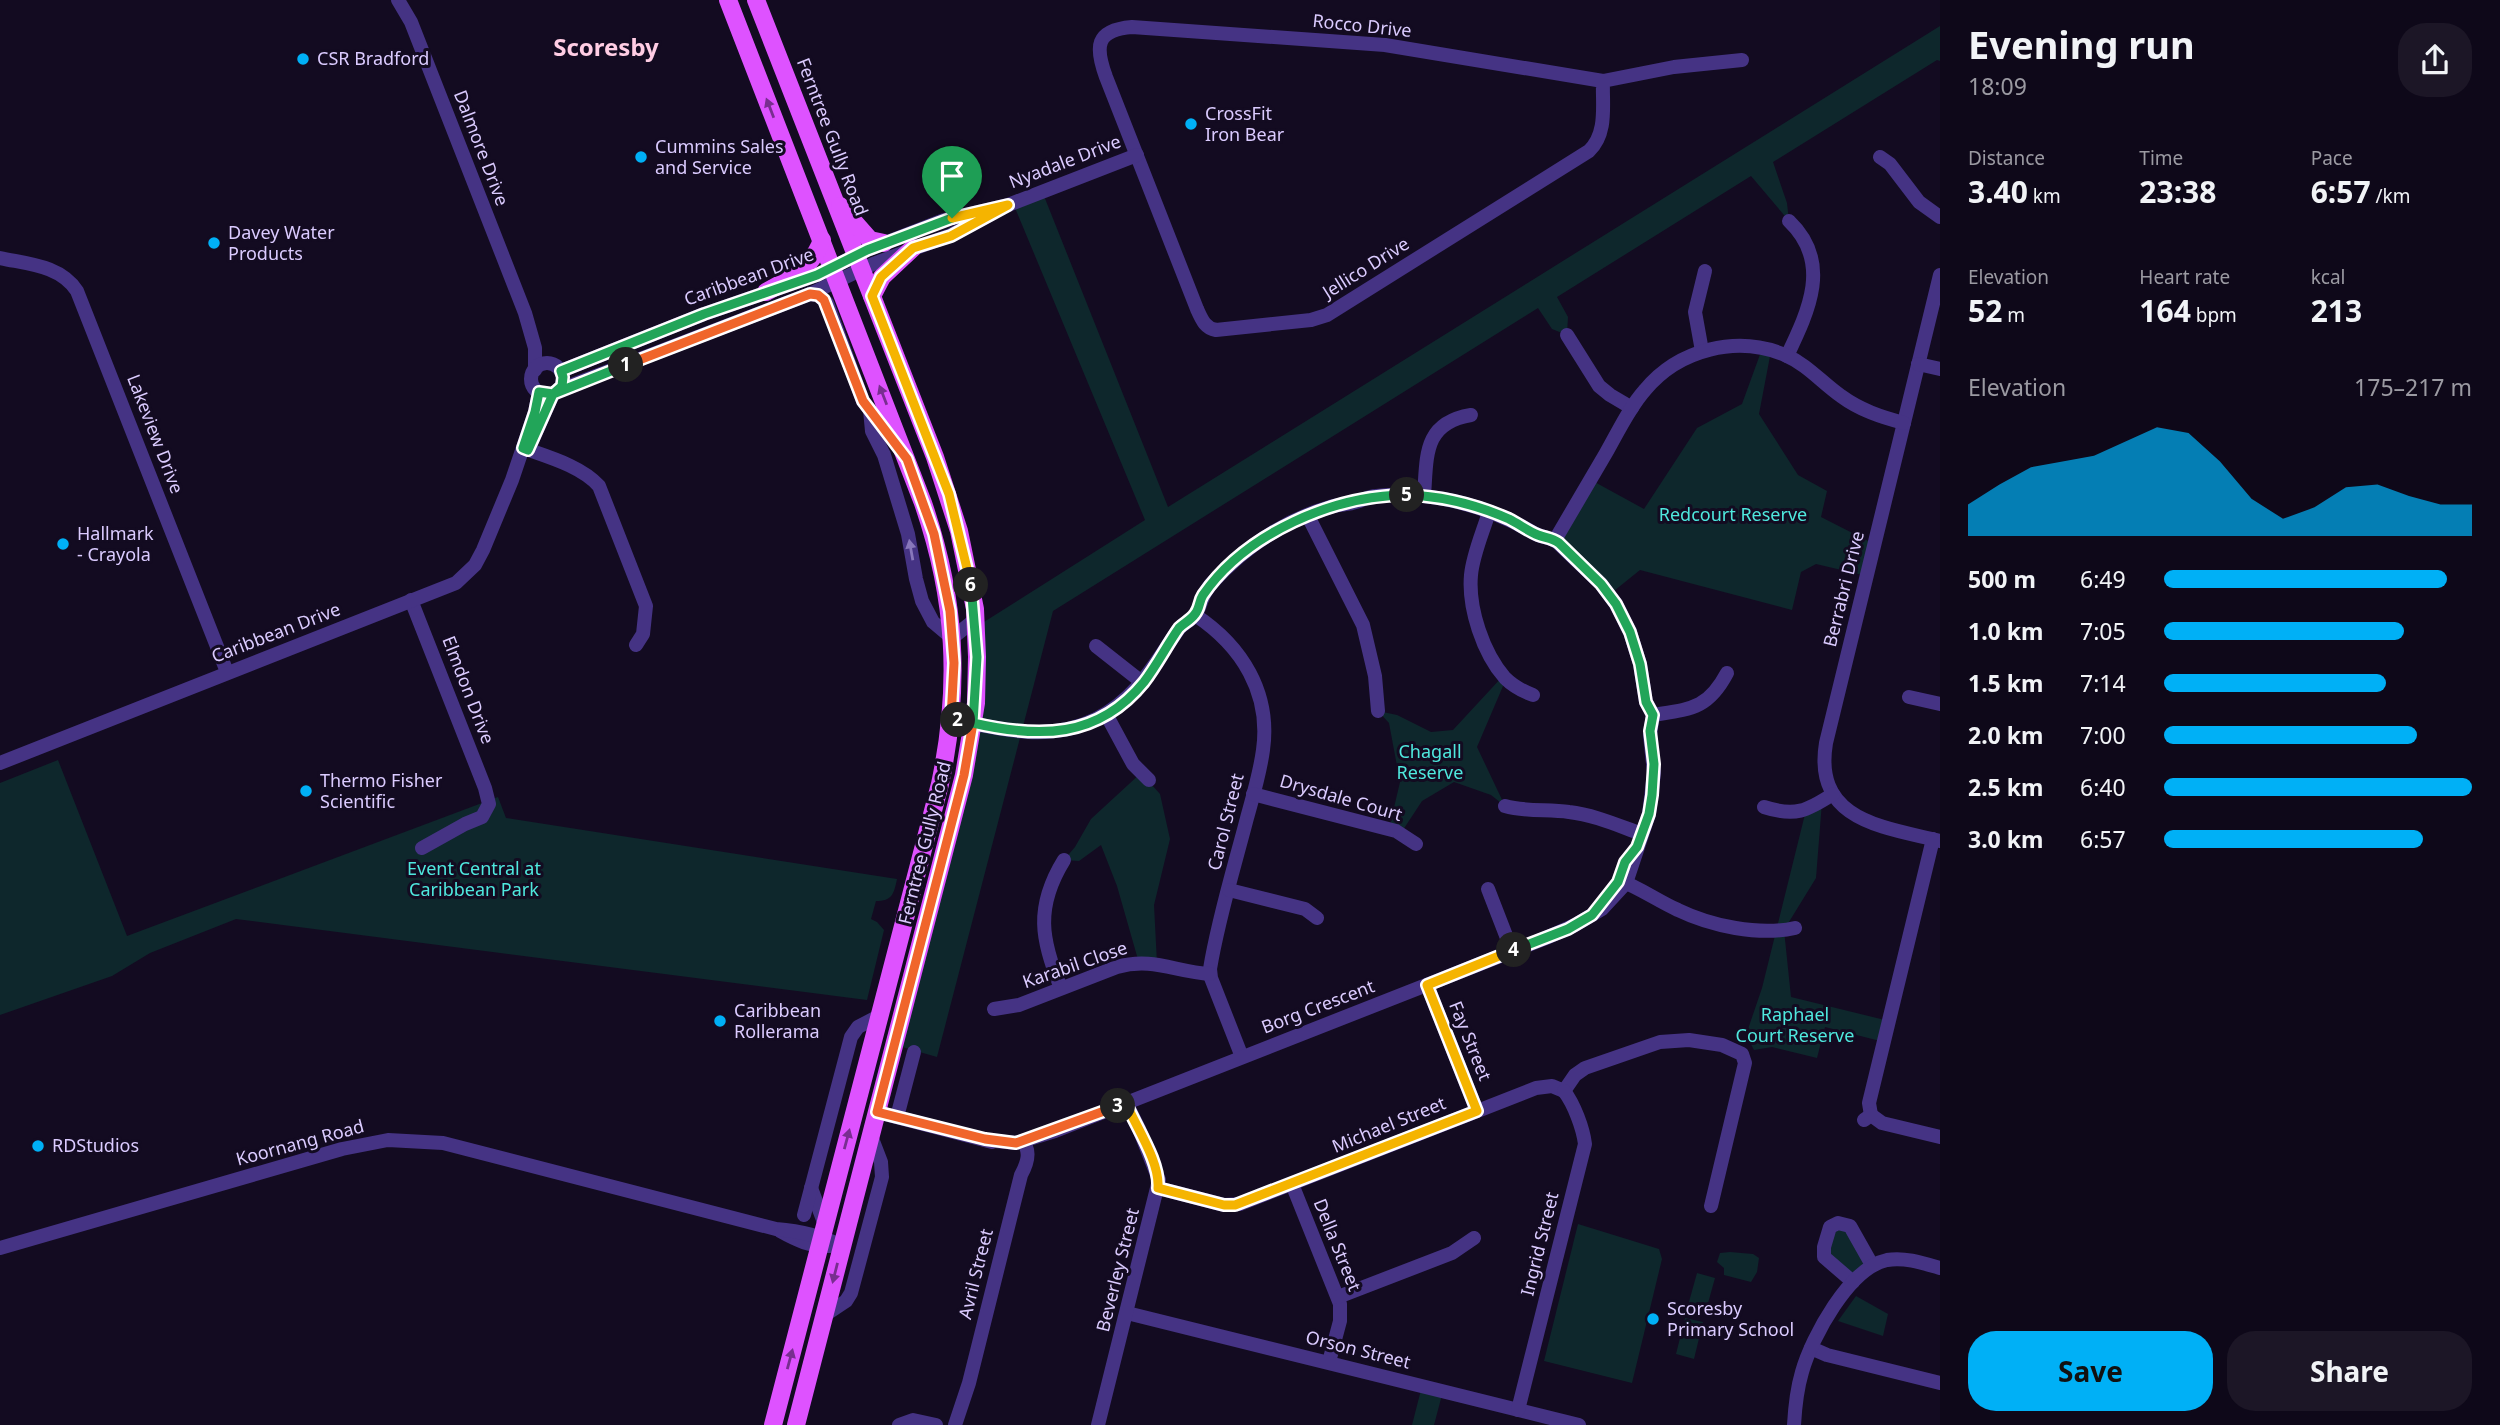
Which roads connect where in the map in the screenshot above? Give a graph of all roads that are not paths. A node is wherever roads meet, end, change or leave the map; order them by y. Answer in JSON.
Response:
{"nodes":[{"id":1,"x":398,"y":0,"type":"edge"},
{"id":2,"x":728,"y":0,"type":"edge"},
{"id":3,"x":756,"y":0,"type":"edge"},
{"id":4,"x":1742,"y":60,"type":"dead end"},
{"id":5,"x":1603,"y":81,"type":"junction"},
{"id":6,"x":1136,"y":155,"type":"junction"},
{"id":7,"x":1880,"y":157,"type":"dead end"},
{"id":8,"x":833,"y":198,"type":"junction"},
{"id":9,"x":1008,"y":205,"type":"junction"},
{"id":10,"x":1940,"y":217,"type":"edge"},
{"id":11,"x":1789,"y":221,"type":"dead end"},
{"id":12,"x":822,"y":240,"type":"junction"},
{"id":13,"x":884,"y":243,"type":"junction"},
{"id":14,"x":913,"y":248,"type":"junction"},
{"id":15,"x":0,"y":258,"type":"edge"},
{"id":16,"x":859,"y":262,"type":"junction"},
{"id":17,"x":1705,"y":271,"type":"dead end"},
{"id":18,"x":835,"y":273,"type":"junction"},
{"id":19,"x":1940,"y":275,"type":"edge"},
{"id":20,"x":766,"y":292,"type":"junction"},
{"id":21,"x":810,"y":294,"type":"junction"},
{"id":22,"x":872,"y":296,"type":"junction"},
{"id":23,"x":525,"y":313,"type":"junction"},
{"id":24,"x":1567,"y":335,"type":"dead end"},
{"id":25,"x":863,"y":343,"type":"junction"},
{"id":26,"x":1702,"y":351,"type":"junction"},
{"id":27,"x":1787,"y":356,"type":"junction"},
{"id":28,"x":1918,"y":364,"type":"junction"},
{"id":29,"x":556,"y":367,"type":"junction"},
{"id":30,"x":1940,"y":369,"type":"edge"},
{"id":31,"x":535,"y":370,"type":"junction"},
{"id":32,"x":853,"y":376,"type":"junction"},
{"id":33,"x":550,"y":392,"type":"junction"},
{"id":34,"x":1632,"y":408,"type":"junction"},
{"id":35,"x":870,"y":410,"type":"junction"},
{"id":36,"x":1471,"y":415,"type":"dead end"},
{"id":37,"x":1903,"y":423,"type":"junction"},
{"id":38,"x":525,"y":449,"type":"junction"},
{"id":39,"x":907,"y":459,"type":"junction"},
{"id":40,"x":1424,"y":496,"type":"junction"},
{"id":41,"x":1489,"y":512,"type":"junction"},
{"id":42,"x":1308,"y":516,"type":"junction"},
{"id":43,"x":1555,"y":540,"type":"junction"},
{"id":44,"x":411,"y":600,"type":"junction"},
{"id":45,"x":1195,"y":615,"type":"junction"},
{"id":46,"x":976,"y":619,"type":"junction"},
{"id":47,"x":953,"y":638,"type":"junction"},
{"id":48,"x":636,"y":645,"type":"dead end"},
{"id":49,"x":1096,"y":646,"type":"dead end"},
{"id":50,"x":228,"y":672,"type":"junction"},
{"id":51,"x":1727,"y":673,"type":"dead end"},
{"id":52,"x":1143,"y":683,"type":"junction"},
{"id":53,"x":1533,"y":695,"type":"dead end"},
{"id":54,"x":1909,"y":697,"type":"dead end"},
{"id":55,"x":1940,"y":704,"type":"edge"},
{"id":56,"x":1378,"y":711,"type":"dead end"},
{"id":57,"x":1106,"y":714,"type":"junction"},
{"id":58,"x":1653,"y":715,"type":"junction"},
{"id":59,"x":951,"y":719,"type":"junction"},
{"id":60,"x":973,"y":723,"type":"junction"},
{"id":61,"x":0,"y":762,"type":"edge"},
{"id":62,"x":1149,"y":780,"type":"dead end"},
{"id":63,"x":1254,"y":794,"type":"junction"},
{"id":64,"x":1833,"y":794,"type":"junction"},
{"id":65,"x":1505,"y":806,"type":"dead end"},
{"id":66,"x":1764,"y":807,"type":"dead end"},
{"id":67,"x":1937,"y":840,"type":"edge"},
{"id":68,"x":1639,"y":841,"type":"junction"},
{"id":69,"x":1416,"y":844,"type":"dead end"},
{"id":70,"x":422,"y":848,"type":"dead end"},
{"id":71,"x":1064,"y":860,"type":"dead end"},
{"id":72,"x":1623,"y":881,"type":"junction"},
{"id":73,"x":1488,"y":889,"type":"dead end"},
{"id":74,"x":1229,"y":890,"type":"junction"},
{"id":75,"x":1317,"y":919,"type":"dead end"},
{"id":76,"x":1795,"y":928,"type":"dead end"},
{"id":77,"x":1511,"y":951,"type":"junction"},
{"id":78,"x":1210,"y":974,"type":"junction"},
{"id":79,"x":1427,"y":985,"type":"junction"},
{"id":80,"x":1061,"y":988,"type":"junction"},
{"id":81,"x":994,"y":1009,"type":"dead end"},
{"id":82,"x":879,"y":1016,"type":"junction"},
{"id":83,"x":914,"y":1052,"type":"dead end"},
{"id":84,"x":1242,"y":1057,"type":"junction"},
{"id":85,"x":1564,"y":1091,"type":"junction"},
{"id":86,"x":1128,"y":1102,"type":"junction"},
{"id":87,"x":1477,"y":1111,"type":"junction"},
{"id":88,"x":877,"y":1112,"type":"junction"},
{"id":89,"x":897,"y":1117,"type":"junction"},
{"id":90,"x":871,"y":1136,"type":"junction"},
{"id":91,"x":1940,"y":1137,"type":"edge"},
{"id":92,"x":1023,"y":1144,"type":"junction"},
{"id":93,"x":1292,"y":1184,"type":"junction"},
{"id":94,"x":811,"y":1188,"type":"junction"},
{"id":95,"x":1158,"y":1188,"type":"junction"},
{"id":96,"x":1711,"y":1206,"type":"dead end"},
{"id":97,"x":804,"y":1214,"type":"dead end"},
{"id":98,"x":822,"y":1236,"type":"junction"},
{"id":99,"x":1474,"y":1238,"type":"dead end"},
{"id":100,"x":842,"y":1246,"type":"junction"},
{"id":101,"x":0,"y":1248,"type":"edge"},
{"id":102,"x":1872,"y":1265,"type":"junction"},
{"id":103,"x":1940,"y":1268,"type":"edge"},
{"id":104,"x":1853,"y":1282,"type":"junction"},
{"id":105,"x":1338,"y":1297,"type":"junction"},
{"id":106,"x":1127,"y":1312,"type":"junction"},
{"id":107,"x":825,"y":1315,"type":"junction"},
{"id":108,"x":1811,"y":1348,"type":"junction"},
{"id":109,"x":1329,"y":1362,"type":"junction"},
{"id":110,"x":969,"y":1383,"type":"junction"},
{"id":111,"x":1940,"y":1383,"type":"edge"},
{"id":112,"x":1518,"y":1410,"type":"junction"},
{"id":113,"x":902,"y":1423,"type":"edge"},
{"id":114,"x":1099,"y":1424,"type":"edge"},
{"id":115,"x":773,"y":1425,"type":"edge"},
{"id":116,"x":796,"y":1425,"type":"edge"},
{"id":117,"x":936,"y":1425,"type":"edge"},
{"id":118,"x":955,"y":1425,"type":"edge"},
{"id":119,"x":962,"y":1425,"type":"edge"},
{"id":120,"x":1579,"y":1425,"type":"edge"},
{"id":121,"x":1794,"y":1425,"type":"edge"}],
"edges":[{"from":1,"to":23,"type":"street","name":"Dalmore Drive"},
{"from":12,"to":2,"type":"main road","name":"Ferntree Gully Road","one_way":true},
{"from":3,"to":8,"type":"main road","name":"Ferntree Gully Road"},
{"from":4,"to":5,"type":"street","name":"Rocco Drive"},
{"from":5,"to":6,"type":"street","name":"Rocco Drive"},
{"from":5,"to":6,"type":"street","name":"Jellico Drive"},
{"from":6,"to":9,"type":"street","name":"Nyadale Drive"},
{"from":7,"to":10,"type":"street"},
{"from":8,"to":13,"type":"main road"},
{"from":8,"to":16,"type":"main road","name":"Ferntree Gully Road"},
{"from":9,"to":13,"type":"street","name":"Nyadale Drive"},
{"from":9,"to":14,"type":"street","name":"Nyadale Drive"},
{"from":11,"to":27,"type":"street"},
{"from":12,"to":18,"type":"main road","name":"Ferntree Gully Road"},
{"from":12,"to":20,"type":"main road"},
{"from":13,"to":16,"type":"street","name":"Nyadale Drive"},
{"from":14,"to":16,"type":"street","name":"Nyadale Drive"},
{"from":14,"to":22,"type":"main road"},
{"from":15,"to":50,"type":"street","name":"Lakeview Drive"},
{"from":16,"to":18,"type":"street","name":"Nyadale Drive"},
{"from":16,"to":22,"type":"main road","name":"Ferntree Gully Road"},
{"from":17,"to":26,"type":"street"},
{"from":18,"to":20,"type":"street","name":"Caribbean Drive"},
{"from":18,"to":21,"type":"street","name":"Caribbean Drive"},
{"from":18,"to":25,"type":"main road","name":"Ferntree Gully Road"},
{"from":19,"to":28,"type":"street","name":"Berrabri Drive"},
{"from":20,"to":29,"type":"street","name":"Caribbean Drive"},
{"from":21,"to":32,"type":"street"},
{"from":21,"to":33,"type":"street","name":"Caribbean Drive"},
{"from":22,"to":46,"type":"main road","name":"Ferntree Gully Road"},
{"from":23,"to":29,"type":"street","name":"Dalmore Drive"},
{"from":23,"to":31,"type":"street","name":"Dalmore Drive"},
{"from":24,"to":34,"type":"street"},
{"from":25,"to":32,"type":"street"},
{"from":39,"to":25,"type":"main road","name":"Ferntree Gully Road","one_way":true},
{"from":26,"to":27,"type":"street"},
{"from":26,"to":34,"type":"street"},
{"from":27,"to":37,"type":"street"},
{"from":28,"to":30,"type":"street"},
{"from":28,"to":37,"type":"street","name":"Berrabri Drive"},
{"from":29,"to":31,"type":"street"},
{"from":29,"to":33,"type":"street"},
{"from":31,"to":33,"type":"street"},
{"from":32,"to":35,"type":"street"},
{"from":33,"to":38,"type":"street","name":"Caribbean Drive"},
{"from":34,"to":43,"type":"street"},
{"from":35,"to":39,"type":"street"},
{"from":47,"to":35,"type":"street","one_way":true},
{"from":36,"to":40,"type":"street"},
{"from":37,"to":64,"type":"street","name":"Berrabri Drive"},
{"from":38,"to":44,"type":"street","name":"Caribbean Drive"},
{"from":38,"to":48,"type":"street"},
{"from":39,"to":47,"type":"main road","name":"Ferntree Gully Road"},
{"from":40,"to":41,"type":"street","name":"Borg Crescent"},
{"from":40,"to":42,"type":"street","name":"Borg Crescent"},
{"from":41,"to":43,"type":"street","name":"Borg Crescent"},
{"from":41,"to":53,"type":"street"},
{"from":42,"to":45,"type":"street","name":"Borg Crescent"},
{"from":42,"to":56,"type":"street"},
{"from":43,"to":58,"type":"street","name":"Borg Crescent"},
{"from":44,"to":50,"type":"street","name":"Caribbean Drive"},
{"from":44,"to":70,"type":"street","name":"Elmdon Drive"},
{"from":45,"to":52,"type":"street","name":"Borg Crescent"},
{"from":45,"to":63,"type":"street","name":"Carol Street"},
{"from":46,"to":47,"type":"street"},
{"from":46,"to":60,"type":"main road","name":"Ferntree Gully Road"},
{"from":47,"to":59,"type":"main road","name":"Ferntree Gully Road"},
{"from":49,"to":52,"type":"street"},
{"from":50,"to":61,"type":"street","name":"Caribbean Drive"},
{"from":51,"to":58,"type":"street"},
{"from":52,"to":57,"type":"street","name":"Borg Crescent"},
{"from":54,"to":55,"type":"street"},
{"from":57,"to":60,"type":"street","name":"Borg Crescent"},
{"from":57,"to":62,"type":"street"},
{"from":58,"to":68,"type":"street","name":"Borg Crescent"},
{"from":59,"to":60,"type":"street","name":"Borg Crescent"},
{"from":59,"to":82,"type":"main road","name":"Ferntree Gully Road"},
{"from":60,"to":88,"type":"main road","name":"Ferntree Gully Road"},
{"from":63,"to":69,"type":"street","name":"Drysdale Court"},
{"from":63,"to":74,"type":"street","name":"Carol Street"},
{"from":64,"to":66,"type":"street"},
{"from":64,"to":67,"type":"street"},
{"from":65,"to":68,"type":"street"},
{"from":67,"to":91,"type":"street"},
{"from":68,"to":72,"type":"street","name":"Borg Crescent"},
{"from":71,"to":80,"type":"street"},
{"from":72,"to":76,"type":"street"},
{"from":72,"to":77,"type":"street","name":"Borg Crescent"},
{"from":73,"to":77,"type":"street"},
{"from":74,"to":75,"type":"street"},
{"from":74,"to":78,"type":"street","name":"Carol Street"},
{"from":77,"to":79,"type":"street","name":"Borg Crescent"},
{"from":78,"to":80,"type":"street","name":"Karabil Close"},
{"from":78,"to":84,"type":"street"},
{"from":79,"to":84,"type":"street","name":"Borg Crescent"},
{"from":79,"to":87,"type":"street","name":"Fay Street"},
{"from":80,"to":81,"type":"street","name":"Karabil Close"},
{"from":82,"to":94,"type":"street"},
{"from":98,"to":82,"type":"main road","name":"Ferntree Gully Road","one_way":true},
{"from":83,"to":89,"type":"street"},
{"from":84,"to":86,"type":"street","name":"Borg Crescent"},
{"from":85,"to":87,"type":"street","name":"Michael Street"},
{"from":85,"to":96,"type":"street"},
{"from":85,"to":112,"type":"street","name":"Ingrid Street"},
{"from":86,"to":92,"type":"street","name":"Borg Crescent"},
{"from":86,"to":95,"type":"street","name":"Beverley Street"},
{"from":87,"to":93,"type":"street","name":"Michael Street"},
{"from":88,"to":89,"type":"street","name":"Borg Crescent"},
{"from":88,"to":90,"type":"main road","name":"Ferntree Gully Road"},
{"from":89,"to":92,"type":"street","name":"Borg Crescent"},
{"from":90,"to":100,"type":"main road","name":"Ferntree Gully Road"},
{"from":90,"to":107,"type":"street"},
{"from":92,"to":110,"type":"street","name":"Avril Street"},
{"from":93,"to":95,"type":"street","name":"Michael Street"},
{"from":93,"to":105,"type":"street","name":"Della Street"},
{"from":94,"to":97,"type":"street"},
{"from":94,"to":98,"type":"street"},
{"from":95,"to":106,"type":"street","name":"Beverley Street"},
{"from":98,"to":100,"type":"street","name":"Koornang Road"},
{"from":98,"to":101,"type":"street","name":"Koornang Road"},
{"from":115,"to":98,"type":"main road","name":"Ferntree Gully Road","one_way":true},
{"from":99,"to":105,"type":"street"},
{"from":100,"to":107,"type":"main road","name":"Ferntree Gully Road","one_way":true},
{"from":102,"to":103,"type":"street"},
{"from":102,"to":104,"type":"street"},
{"from":102,"to":104,"type":"street"},
{"from":104,"to":108,"type":"street"},
{"from":105,"to":109,"type":"street","name":"Della Street"},
{"from":106,"to":109,"type":"street","name":"Orson Street"},
{"from":106,"to":114,"type":"street","name":"Beverley Street"},
{"from":107,"to":116,"type":"main road","name":"Ferntree Gully Road"},
{"from":108,"to":111,"type":"street"},
{"from":108,"to":121,"type":"street"},
{"from":109,"to":112,"type":"street","name":"Orson Street"},
{"from":110,"to":118,"type":"street","name":"Avril Street"},
{"from":110,"to":119,"type":"street","name":"Avril Street"},
{"from":112,"to":120,"type":"street","name":"Orson Street"},
{"from":113,"to":117,"type":"street"}]}
